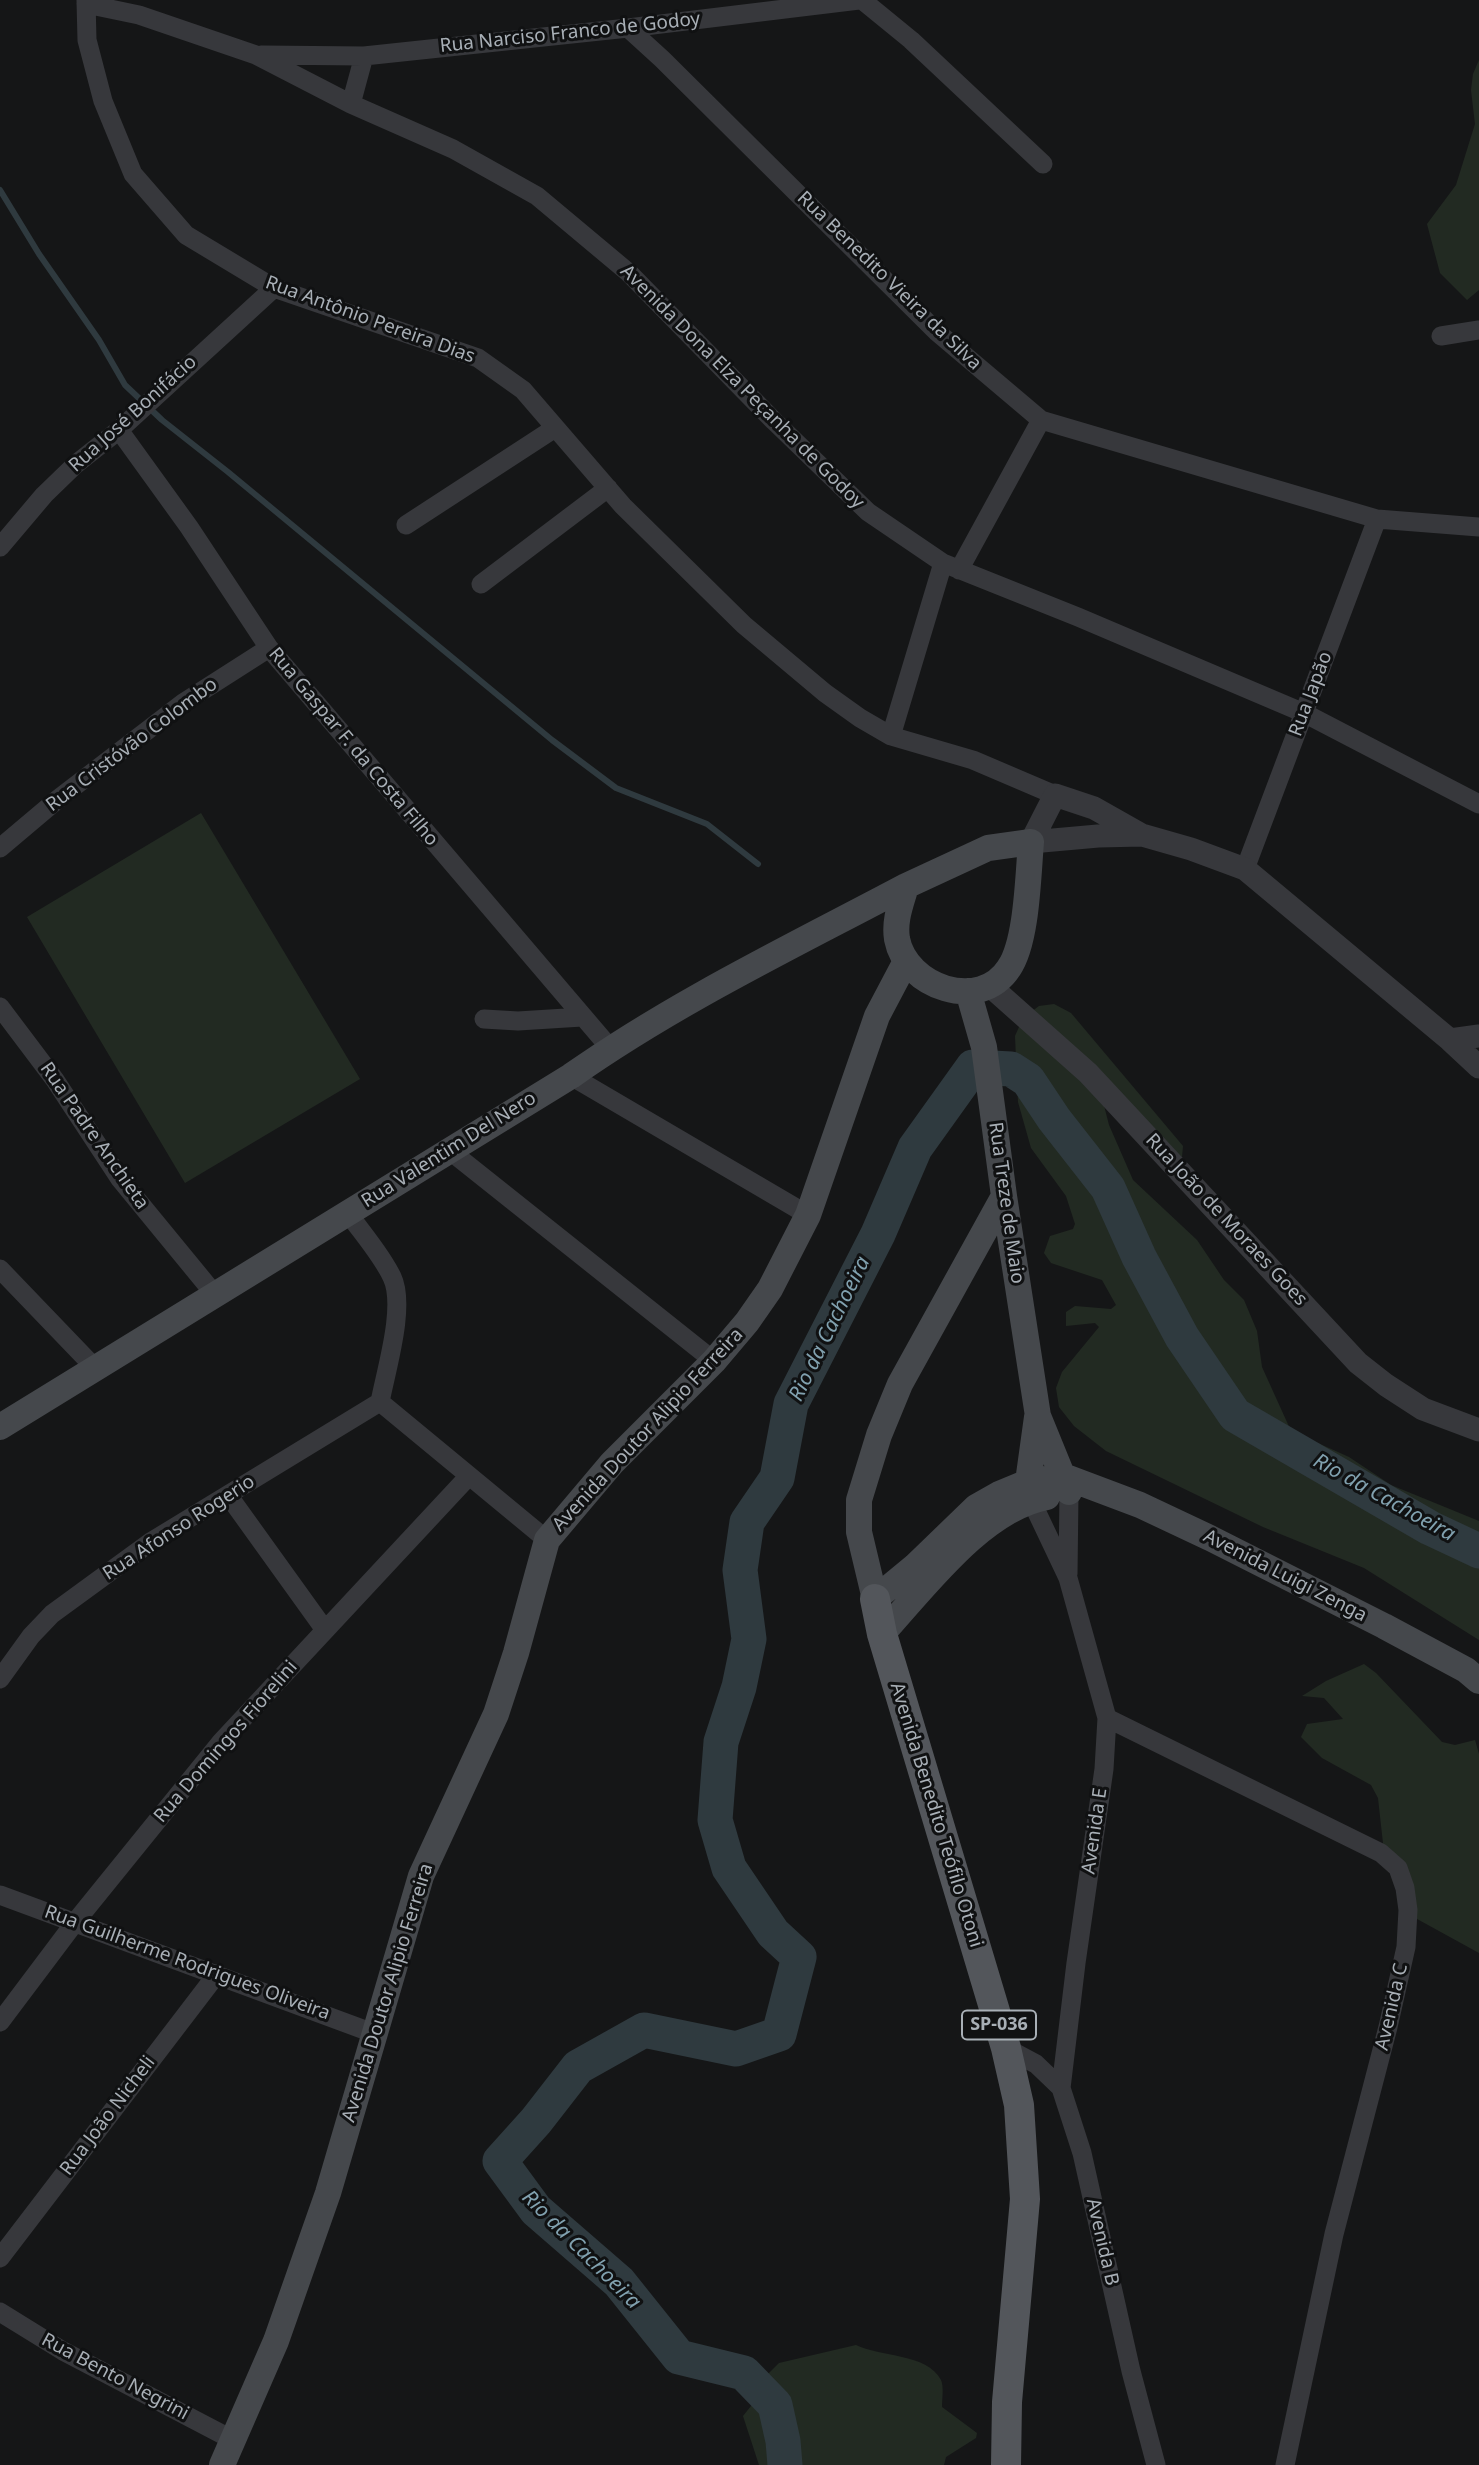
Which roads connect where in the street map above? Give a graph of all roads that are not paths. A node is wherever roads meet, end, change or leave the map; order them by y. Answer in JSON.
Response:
{"nodes":[{"id":1,"x":860,"y":0,"type":"edge"},
{"id":2,"x":86,"y":2,"type":"edge"},
{"id":3,"x":628,"y":28,"type":"junction"},
{"id":4,"x":256,"y":55,"type":"junction"},
{"id":5,"x":364,"y":56,"type":"junction"},
{"id":6,"x":351,"y":104,"type":"junction"},
{"id":7,"x":1044,"y":164,"type":"dead end"},
{"id":8,"x":274,"y":288,"type":"junction"},
{"id":9,"x":1479,"y":330,"type":"edge"},
{"id":10,"x":1441,"y":337,"type":"dead end"},
{"id":11,"x":1041,"y":420,"type":"junction"},
{"id":12,"x":555,"y":428,"type":"junction"},
{"id":13,"x":119,"y":429,"type":"junction"},
{"id":14,"x":608,"y":488,"type":"junction"},
{"id":15,"x":1377,"y":519,"type":"junction"},
{"id":16,"x":406,"y":525,"type":"dead end"},
{"id":17,"x":1479,"y":527,"type":"edge"},
{"id":18,"x":2,"y":540,"type":"edge"},
{"id":19,"x":951,"y":567,"type":"junction"},
{"id":20,"x":481,"y":584,"type":"dead end"},
{"id":21,"x":269,"y":648,"type":"junction"},
{"id":22,"x":1304,"y":713,"type":"junction"},
{"id":23,"x":891,"y":736,"type":"junction"},
{"id":24,"x":1055,"y":794,"type":"junction"},
{"id":25,"x":1479,"y":804,"type":"edge"},
{"id":26,"x":1142,"y":835,"type":"junction"},
{"id":27,"x":1031,"y":842,"type":"junction"},
{"id":28,"x":0,"y":848,"type":"edge"},
{"id":29,"x":1245,"y":869,"type":"junction"},
{"id":30,"x":906,"y":886,"type":"junction"},
{"id":31,"x":906,"y":961,"type":"junction"},
{"id":32,"x":979,"y":988,"type":"junction"},
{"id":33,"x":0,"y":1007,"type":"edge"},
{"id":34,"x":582,"y":1017,"type":"junction"},
{"id":35,"x":484,"y":1019,"type":"dead end"},
{"id":36,"x":1479,"y":1036,"type":"edge"},
{"id":37,"x":1450,"y":1040,"type":"junction"},
{"id":38,"x":610,"y":1048,"type":"junction"},
{"id":39,"x":1479,"y":1067,"type":"edge"},
{"id":40,"x":571,"y":1076,"type":"junction"},
{"id":41,"x":449,"y":1150,"type":"junction"},
{"id":42,"x":1004,"y":1196,"type":"junction"},
{"id":43,"x":348,"y":1213,"type":"junction"},
{"id":44,"x":808,"y":1215,"type":"junction"},
{"id":45,"x":0,"y":1269,"type":"edge"},
{"id":46,"x":216,"y":1296,"type":"junction"},
{"id":47,"x":714,"y":1361,"type":"junction"},
{"id":48,"x":96,"y":1370,"type":"junction"},
{"id":49,"x":380,"y":1402,"type":"junction"},
{"id":50,"x":1038,"y":1416,"type":"junction"},
{"id":51,"x":0,"y":1427,"type":"edge"},
{"id":52,"x":1479,"y":1430,"type":"edge"},
{"id":53,"x":468,"y":1477,"type":"junction"},
{"id":54,"x":1072,"y":1484,"type":"junction"},
{"id":55,"x":1029,"y":1491,"type":"junction"},
{"id":56,"x":228,"y":1494,"type":"junction"},
{"id":57,"x":547,"y":1540,"type":"junction"},
{"id":58,"x":1068,"y":1578,"type":"junction"},
{"id":59,"x":875,"y":1599,"type":"junction"},
{"id":60,"x":325,"y":1630,"type":"junction"},
{"id":61,"x":882,"y":1634,"type":"junction"},
{"id":62,"x":0,"y":1679,"type":"edge"},
{"id":63,"x":1479,"y":1681,"type":"edge"},
{"id":64,"x":1107,"y":1718,"type":"junction"},
{"id":65,"x":0,"y":1895,"type":"edge"},
{"id":66,"x":76,"y":1921,"type":"junction"},
{"id":67,"x":217,"y":1974,"type":"junction"},
{"id":68,"x":0,"y":2022,"type":"edge"},
{"id":69,"x":373,"y":2033,"type":"junction"},
{"id":70,"x":1006,"y":2048,"type":"junction"},
{"id":71,"x":1061,"y":2088,"type":"junction"},
{"id":72,"x":0,"y":2258,"type":"edge"},
{"id":73,"x":0,"y":2312,"type":"edge"},
{"id":74,"x":233,"y":2440,"type":"junction"},
{"id":75,"x":222,"y":2465,"type":"edge"},
{"id":76,"x":1006,"y":2465,"type":"edge"},
{"id":77,"x":1156,"y":2465,"type":"edge"},
{"id":78,"x":1285,"y":2465,"type":"edge"}],
"edges":[{"from":1,"to":3,"type":"street","name":"Rua Narciso Franco de Godoy"},
{"from":1,"to":7,"type":"street"},
{"from":2,"to":4,"type":"street","name":"Avenida Dona Elza Peçanha de Godoy"},
{"from":2,"to":8,"type":"street","name":"Rua Antônio Pereira Dias"},
{"from":3,"to":5,"type":"street","name":"Rua Narciso Franco de Godoy"},
{"from":3,"to":11,"type":"street","name":"Rua Benedito Vieira da Silva"},
{"from":4,"to":5,"type":"street","name":"Rua Narciso Franco de Godoy"},
{"from":4,"to":6,"type":"street","name":"Avenida Dona Elza Peçanha de Godoy"},
{"from":5,"to":6,"type":"street"},
{"from":6,"to":19,"type":"street","name":"Avenida Dona Elza Peçanha de Godoy"},
{"from":8,"to":12,"type":"street","name":"Rua Antônio Pereira Dias"},
{"from":8,"to":13,"type":"street","name":"Rua José Bonifácio"},
{"from":9,"to":10,"type":"street"},
{"from":11,"to":15,"type":"street","name":"Rua Benedito Vieira da Silva"},
{"from":11,"to":19,"type":"street"},
{"from":12,"to":14,"type":"street","name":"Rua Antônio Pereira Dias"},
{"from":12,"to":16,"type":"street"},
{"from":13,"to":18,"type":"street","name":"Rua José Bonifácio"},
{"from":13,"to":21,"type":"street","name":"Rua Gaspar F. da Costa Filho"},
{"from":14,"to":20,"type":"street"},
{"from":14,"to":23,"type":"street","name":"Rua Antônio Pereira Dias"},
{"from":15,"to":17,"type":"street","name":"Rua Benedito Vieira da Silva"},
{"from":15,"to":22,"type":"street","name":"Rua Japão"},
{"from":19,"to":22,"type":"street","name":"Avenida Dona Elza Peçanha de Godoy"},
{"from":19,"to":23,"type":"street"},
{"from":21,"to":28,"type":"street","name":"Rua Cristóvão Colombo"},
{"from":21,"to":34,"type":"street","name":"Rua Gaspar F. da Costa Filho"},
{"from":22,"to":25,"type":"street","name":"Avenida Dona Elza Peçanha de Godoy"},
{"from":22,"to":29,"type":"street","name":"Rua Japão"},
{"from":23,"to":24,"type":"street","name":"Rua Antônio Pereira Dias"},
{"from":24,"to":26,"type":"street","name":"Rua Antônio Pereira Dias"},
{"from":24,"to":27,"type":"street"},
{"from":26,"to":27,"type":"street"},
{"from":26,"to":29,"type":"street"},
{"from":27,"to":30,"type":"main road","name":"Rua Valentim Del Nero"},
{"from":27,"to":32,"type":"main road"},
{"from":29,"to":37,"type":"street"},
{"from":30,"to":31,"type":"main road"},
{"from":30,"to":38,"type":"main road","name":"Rua Valentim Del Nero"},
{"from":31,"to":32,"type":"main road"},
{"from":31,"to":44,"type":"main road","name":"Avenida Doutor Alipio Ferreira"},
{"from":32,"to":42,"type":"main road","name":"Rua Treze de Maio"},
{"from":32,"to":52,"type":"street","name":"Rua João de Moraes Goes"},
{"from":33,"to":46,"type":"street","name":"Rua Padre Anchieta"},
{"from":34,"to":35,"type":"street"},
{"from":34,"to":38,"type":"street","name":"Rua Gaspar F. da Costa Filho"},
{"from":36,"to":37,"type":"street"},
{"from":37,"to":39,"type":"street"},
{"from":38,"to":40,"type":"main road","name":"Rua Valentim Del Nero"},
{"from":40,"to":41,"type":"main road","name":"Rua Valentim Del Nero"},
{"from":40,"to":44,"type":"street"},
{"from":41,"to":43,"type":"main road","name":"Rua Valentim Del Nero"},
{"from":41,"to":47,"type":"street"},
{"from":42,"to":50,"type":"main road","name":"Rua Treze de Maio"},
{"from":42,"to":59,"type":"main road","name":"Avenida Benedito Teófilo Otoni"},
{"from":43,"to":46,"type":"main road","name":"Rua Valentim Del Nero"},
{"from":43,"to":49,"type":"street"},
{"from":44,"to":47,"type":"main road","name":"Avenida Doutor Alipio Ferreira"},
{"from":45,"to":48,"type":"street"},
{"from":46,"to":48,"type":"main road","name":"Rua Valentim Del Nero"},
{"from":47,"to":57,"type":"main road","name":"Avenida Doutor Alipio Ferreira"},
{"from":48,"to":51,"type":"main road","name":"Rua Valentim Del Nero"},
{"from":49,"to":53,"type":"street"},
{"from":49,"to":56,"type":"street","name":"Rua Afonso Rogerio"},
{"from":50,"to":54,"type":"main road","name":"Rua Treze de Maio"},
{"from":50,"to":55,"type":"main road","name":"Rua Treze de Maio"},
{"from":53,"to":57,"type":"street"},
{"from":53,"to":60,"type":"street","name":"Rua Domingos Fiorelini"},
{"from":54,"to":55,"type":"main road"},
{"from":54,"to":58,"type":"street","name":"Avenida E"},
{"from":54,"to":63,"type":"main road","name":"Avenida Luigi Zenga"},
{"from":55,"to":58,"type":"street","name":"Avenida E"},
{"from":55,"to":59,"type":"main road"},
{"from":55,"to":61,"type":"main road"},
{"from":56,"to":60,"type":"street"},
{"from":56,"to":62,"type":"street","name":"Rua Afonso Rogerio"},
{"from":57,"to":69,"type":"main road","name":"Avenida Doutor Alipio Ferreira"},
{"from":58,"to":64,"type":"street","name":"Avenida E"},
{"from":59,"to":61,"type":"main road","name":"Avenida Benedito Teófilo Otoni","number":"SP-036"},
{"from":60,"to":66,"type":"street","name":"Rua Domingos Fiorelini"},
{"from":61,"to":70,"type":"main road","name":"Avenida Benedito Teófilo Otoni","number":"SP-036"},
{"from":64,"to":71,"type":"street","name":"Avenida E"},
{"from":64,"to":78,"type":"street","name":"Avenida C"},
{"from":65,"to":66,"type":"street","name":"Rua Guilherme Rodrigues Oliveira"},
{"from":66,"to":67,"type":"street","name":"Rua Guilherme Rodrigues Oliveira"},
{"from":66,"to":68,"type":"street","name":"Rua Domingos Fiorelini"},
{"from":67,"to":69,"type":"street","name":"Rua Guilherme Rodrigues Oliveira"},
{"from":67,"to":72,"type":"street","name":"Rua João Nicheli"},
{"from":69,"to":74,"type":"main road","name":"Avenida Doutor Alipio Ferreira"},
{"from":70,"to":71,"type":"street","name":"Avenida B"},
{"from":70,"to":76,"type":"main road","name":"Avenida Benedito Teófilo Otoni","number":"SP-036"},
{"from":71,"to":77,"type":"street","name":"Avenida B"},
{"from":73,"to":74,"type":"street","name":"Rua Bento Negrini"},
{"from":74,"to":75,"type":"main road","name":"Avenida Doutor Alipio Ferreira"}]}
